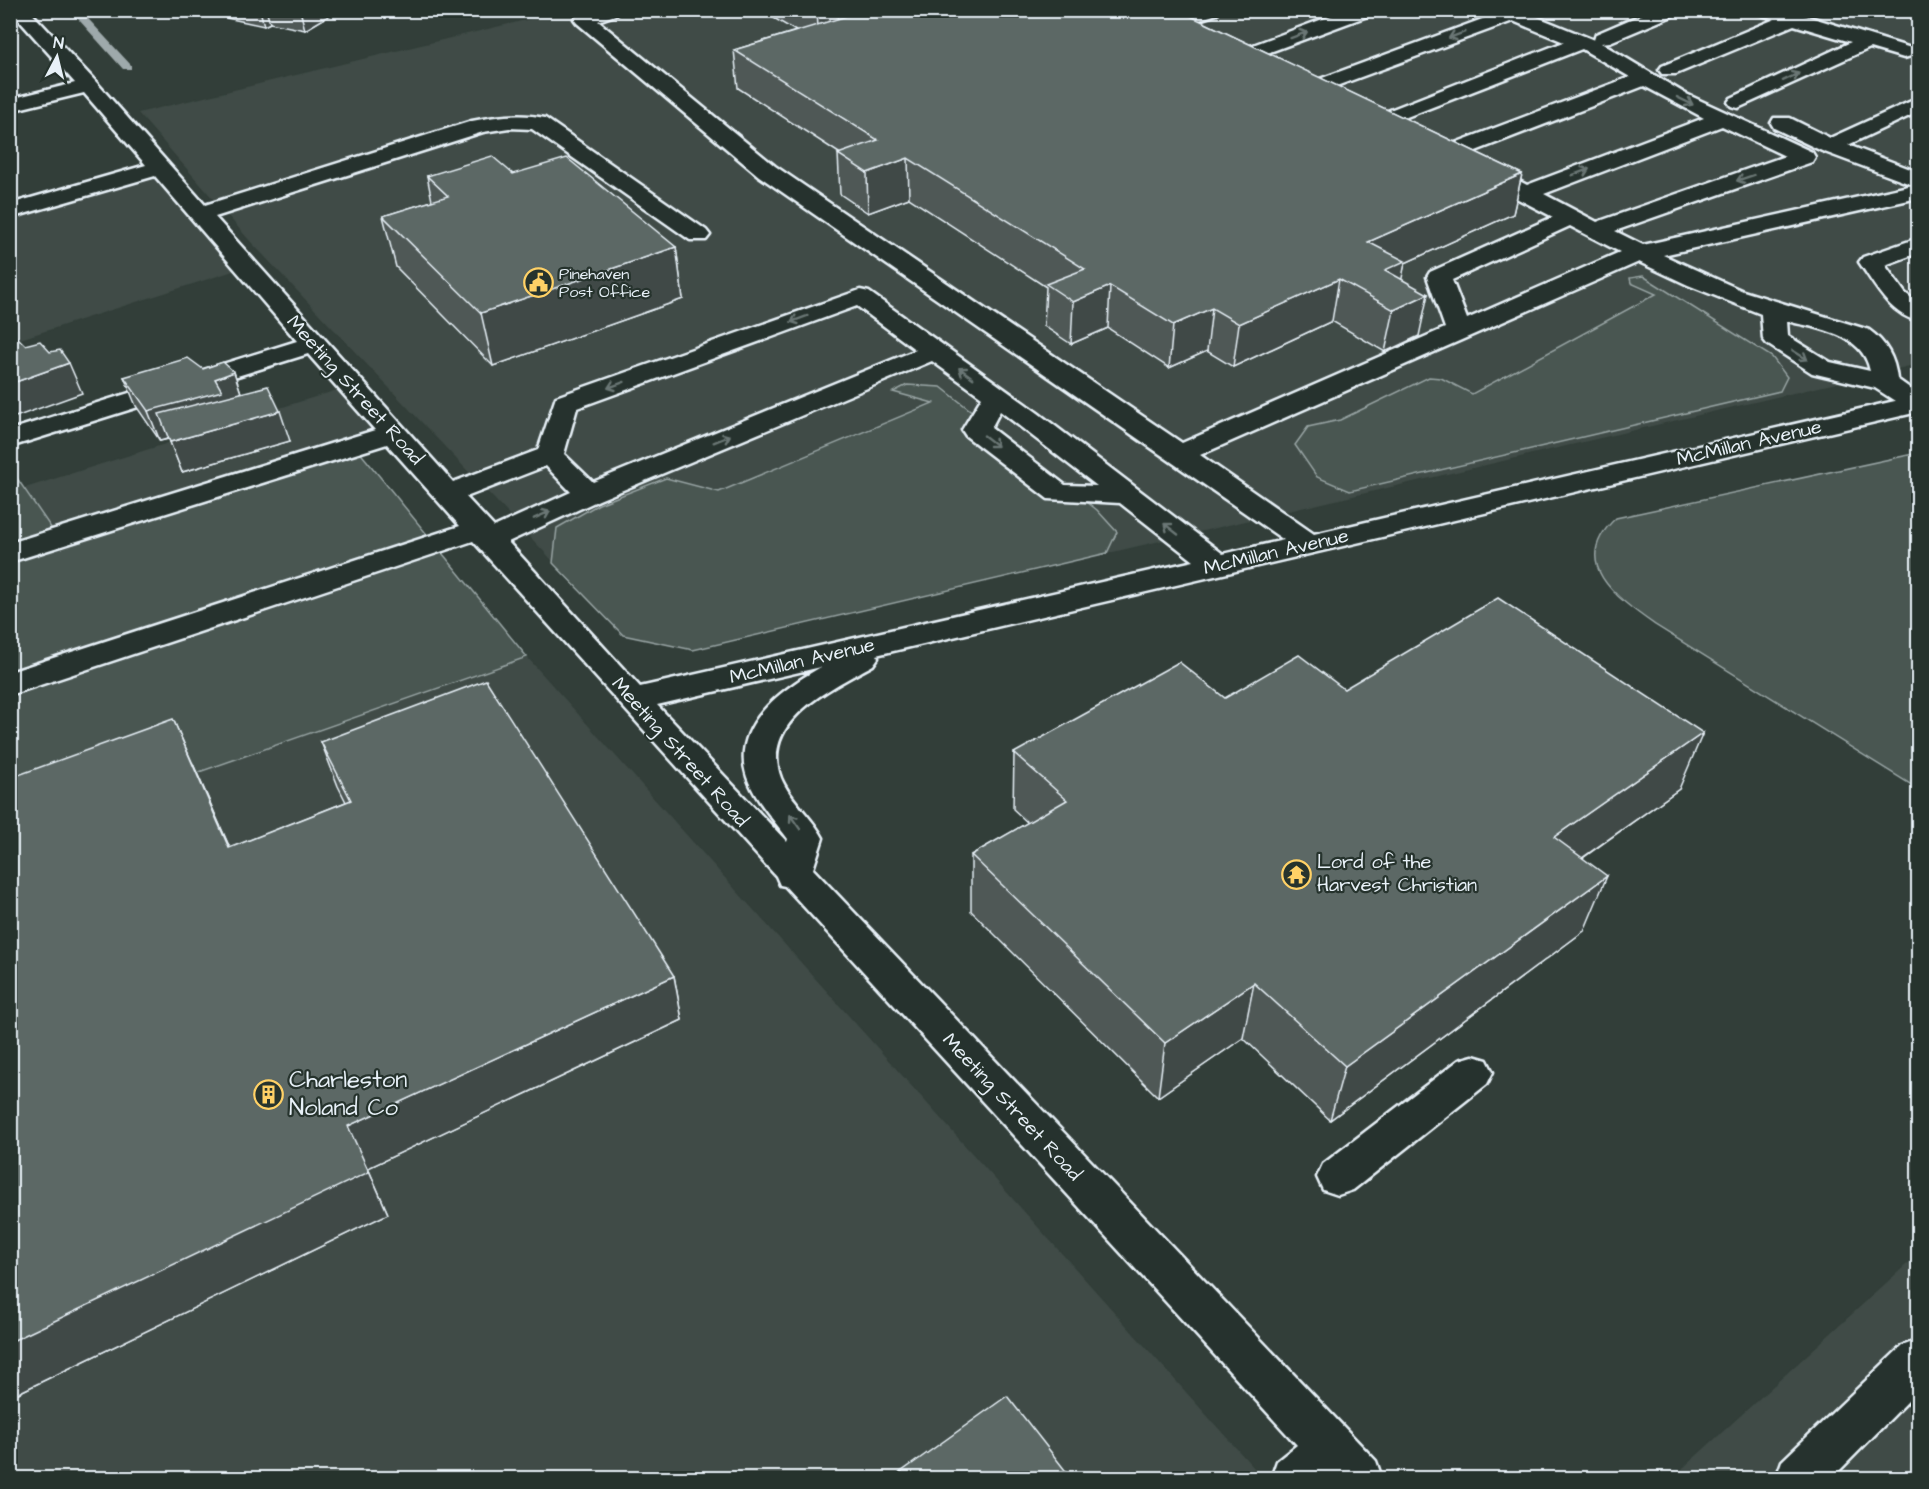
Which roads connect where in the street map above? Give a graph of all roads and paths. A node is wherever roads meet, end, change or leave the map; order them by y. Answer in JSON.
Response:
{"nodes":[{"id":1,"x":18,"y":10,"type":"edge"},
{"id":2,"x":611,"y":10,"type":"edge"},
{"id":3,"x":1156,"y":10,"type":"edge"},
{"id":4,"x":1210,"y":10,"type":"edge"},
{"id":5,"x":1366,"y":10,"type":"edge"},
{"id":6,"x":1670,"y":10,"type":"edge"},
{"id":7,"x":1765,"y":10,"type":"edge"},
{"id":8,"x":1516,"y":12,"type":"edge"},
{"id":9,"x":1792,"y":19,"type":"junction"},
{"id":10,"x":1177,"y":21,"type":"junction"},
{"id":11,"x":1205,"y":35,"type":"edge"},
{"id":12,"x":1603,"y":38,"type":"junction"},
{"id":13,"x":1869,"y":41,"type":"junction"},
{"id":14,"x":1581,"y":42,"type":"junction"},
{"id":15,"x":1224,"y":45,"type":"edge"},
{"id":16,"x":1904,"y":52,"type":"dead end"},
{"id":17,"x":1244,"y":55,"type":"junction"},
{"id":18,"x":1669,"y":70,"type":"junction"},
{"id":19,"x":1647,"y":78,"type":"junction"},
{"id":20,"x":1293,"y":79,"type":"junction"},
{"id":21,"x":1698,"y":83,"type":"dead end"},
{"id":22,"x":89,"y":86,"type":"junction"},
{"id":23,"x":1718,"y":93,"type":"dead end"},
{"id":24,"x":1738,"y":102,"type":"junction"},
{"id":25,"x":1918,"y":104,"type":"edge"},
{"id":26,"x":10,"y":105,"type":"edge"},
{"id":27,"x":1360,"y":111,"type":"junction"},
{"id":28,"x":1721,"y":118,"type":"junction"},
{"id":29,"x":1427,"y":144,"type":"junction"},
{"id":30,"x":1830,"y":146,"type":"junction"},
{"id":31,"x":160,"y":168,"type":"junction"},
{"id":32,"x":1918,"y":180,"type":"edge"},
{"id":33,"x":1918,"y":190,"type":"edge"},
{"id":34,"x":1526,"y":193,"type":"junction"},
{"id":35,"x":10,"y":211,"type":"edge"},
{"id":36,"x":200,"y":214,"type":"junction"},
{"id":37,"x":1571,"y":217,"type":"junction"},
{"id":38,"x":1596,"y":230,"type":"junction"},
{"id":39,"x":698,"y":236,"type":"dead end"},
{"id":40,"x":1918,"y":245,"type":"edge"},
{"id":41,"x":1636,"y":254,"type":"junction"},
{"id":42,"x":1773,"y":310,"type":"junction"},
{"id":43,"x":1918,"y":314,"type":"edge"},
{"id":44,"x":1459,"y":331,"type":"junction"},
{"id":45,"x":313,"y":345,"type":"junction"},
{"id":46,"x":935,"y":351,"type":"junction"},
{"id":47,"x":1884,"y":382,"type":"junction"},
{"id":48,"x":996,"y":395,"type":"junction"},
{"id":49,"x":1917,"y":404,"type":"edge"},
{"id":50,"x":393,"y":433,"type":"junction"},
{"id":51,"x":10,"y":439,"type":"edge"},
{"id":52,"x":1180,"y":454,"type":"junction"},
{"id":53,"x":550,"y":455,"type":"junction"},
{"id":54,"x":448,"y":494,"type":"junction"},
{"id":55,"x":589,"y":494,"type":"junction"},
{"id":56,"x":1127,"y":495,"type":"junction"},
{"id":57,"x":484,"y":534,"type":"junction"},
{"id":58,"x":1310,"y":544,"type":"junction"},
{"id":59,"x":10,"y":553,"type":"edge"},
{"id":60,"x":1218,"y":565,"type":"junction"},
{"id":61,"x":894,"y":640,"type":"junction"},
{"id":62,"x":10,"y":684,"type":"edge"},
{"id":63,"x":633,"y":700,"type":"junction"},
{"id":64,"x":793,"y":875,"type":"junction"},
{"id":65,"x":1473,"y":1072,"type":"dead end"},
{"id":66,"x":1338,"y":1177,"type":"dead end"},
{"id":67,"x":1918,"y":1361,"type":"edge"},
{"id":68,"x":1344,"y":1463,"type":"edge"},
{"id":69,"x":1294,"y":1479,"type":"edge"},
{"id":70,"x":1799,"y":1479,"type":"edge"}],
"edges":[{"from":1,"to":22,"type":"street","name":"Meeting Street Road"},
{"from":2,"to":52,"type":"street"},
{"from":3,"to":10,"type":"street"},
{"from":4,"to":10,"type":"street"},
{"from":17,"to":5,"type":"street","one_way":true},
{"from":6,"to":12,"type":"street"},
{"from":7,"to":9,"type":"street"},
{"from":8,"to":12,"type":"street"},
{"from":8,"to":14,"type":"street"},
{"from":8,"to":20,"type":"street","one_way":true},
{"from":9,"to":13,"type":"street"},
{"from":9,"to":18,"type":"street"},
{"from":10,"to":11,"type":"street"},
{"from":12,"to":18,"type":"street"},
{"from":13,"to":16,"type":"street"},
{"from":24,"to":13,"type":"street","one_way":true},
{"from":14,"to":19,"type":"street"},
{"from":14,"to":27,"type":"street"},
{"from":15,"to":17,"type":"street"},
{"from":17,"to":20,"type":"street"},
{"from":18,"to":21,"type":"street"},
{"from":19,"to":28,"type":"street","one_way":true},
{"from":19,"to":29,"type":"street"},
{"from":20,"to":27,"type":"street"},
{"from":22,"to":26,"type":"street"},
{"from":22,"to":31,"type":"street","name":"Meeting Street Road"},
{"from":23,"to":24,"type":"street"},
{"from":24,"to":30,"type":"street"},
{"from":25,"to":30,"type":"street"},
{"from":27,"to":29,"type":"street"},
{"from":34,"to":28,"type":"street","one_way":true},
{"from":28,"to":38,"type":"street","one_way":true},
{"from":29,"to":34,"type":"street"},
{"from":30,"to":32,"type":"street"},
{"from":31,"to":35,"type":"street"},
{"from":31,"to":36,"type":"street","name":"Meeting Street Road"},
{"from":33,"to":41,"type":"street"},
{"from":34,"to":37,"type":"street"},
{"from":36,"to":39,"type":"street"},
{"from":36,"to":45,"type":"street","name":"Meeting Street Road"},
{"from":37,"to":38,"type":"street"},
{"from":37,"to":44,"type":"street"},
{"from":38,"to":41,"type":"street"},
{"from":40,"to":43,"type":"street"},
{"from":41,"to":42,"type":"street"},
{"from":41,"to":44,"type":"street"},
{"from":42,"to":47,"type":"street"},
{"from":42,"to":47,"type":"street","one_way":true},
{"from":44,"to":52,"type":"street"},
{"from":45,"to":50,"type":"street","name":"Meeting Street Road"},
{"from":45,"to":51,"type":"street"},
{"from":48,"to":46,"type":"street","one_way":true},
{"from":46,"to":53,"type":"street","one_way":true},
{"from":55,"to":46,"type":"street","one_way":true},
{"from":47,"to":49,"type":"street"},
{"from":48,"to":56,"type":"street"},
{"from":48,"to":56,"type":"street","one_way":true},
{"from":49,"to":58,"type":"street","name":"McMillan Avenue"},
{"from":50,"to":54,"type":"street","name":"Meeting Street Road"},
{"from":50,"to":59,"type":"street"},
{"from":52,"to":58,"type":"street"},
{"from":53,"to":54,"type":"street"},
{"from":53,"to":55,"type":"street"},
{"from":54,"to":57,"type":"street","name":"Meeting Street Road"},
{"from":57,"to":55,"type":"street","one_way":true},
{"from":60,"to":56,"type":"street","one_way":true},
{"from":57,"to":62,"type":"street"},
{"from":57,"to":63,"type":"street","name":"Meeting Street Road"},
{"from":58,"to":60,"type":"street","name":"McMillan Avenue"},
{"from":60,"to":61,"type":"street","name":"McMillan Avenue"},
{"from":61,"to":63,"type":"street","name":"McMillan Avenue"},
{"from":64,"to":61,"type":"street","one_way":true},
{"from":63,"to":64,"type":"street","name":"Meeting Street Road"},
{"from":64,"to":68,"type":"street","name":"Meeting Street Road"},
{"from":65,"to":66,"type":"street"},
{"from":67,"to":70,"type":"street"},
{"from":68,"to":69,"type":"street"}]}
